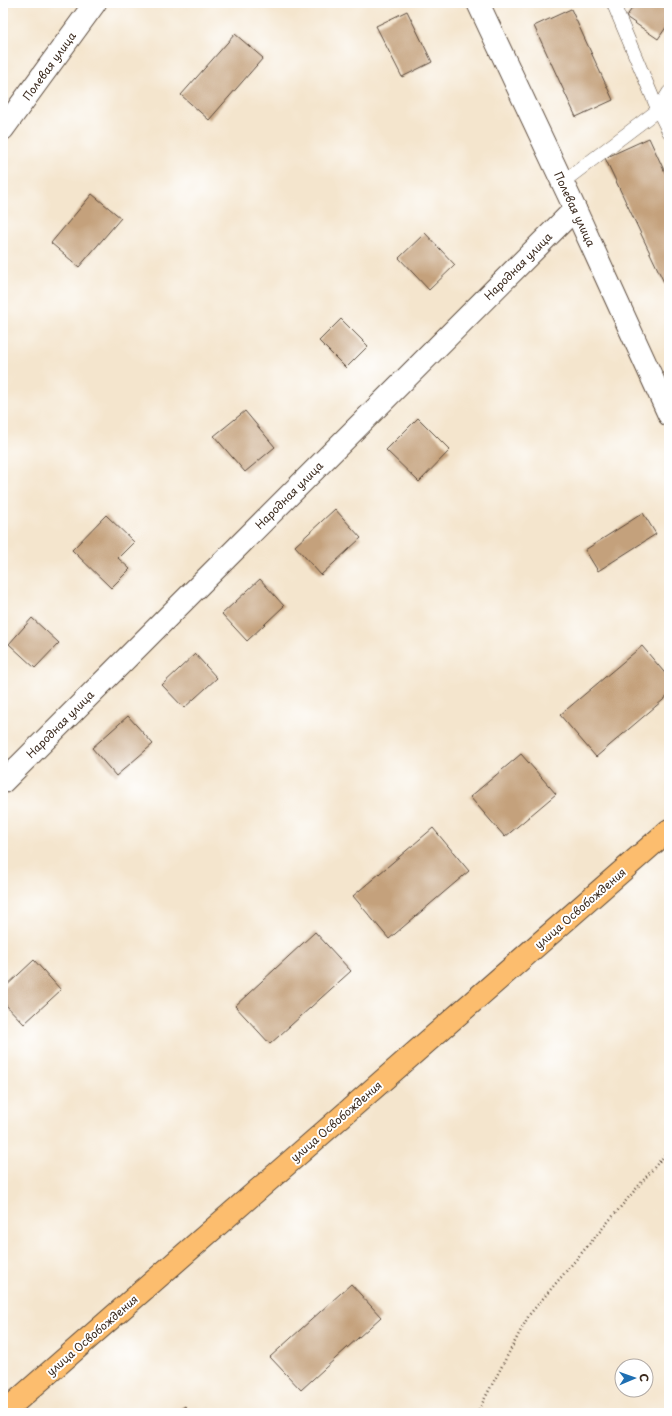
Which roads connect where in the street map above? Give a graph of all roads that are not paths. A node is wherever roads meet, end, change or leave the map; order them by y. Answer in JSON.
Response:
{"nodes":[{"id":1,"x":95,"y":3,"type":"edge"},
{"id":2,"x":478,"y":3,"type":"edge"},
{"id":3,"x":613,"y":3,"type":"edge"},
{"id":4,"x":669,"y":92,"type":"edge"},
{"id":5,"x":658,"y":110,"type":"junction"},
{"id":6,"x":3,"y":129,"type":"edge"},
{"id":7,"x":669,"y":132,"type":"edge"},
{"id":8,"x":563,"y":182,"type":"junction"},
{"id":9,"x":575,"y":209,"type":"junction"},
{"id":10,"x":667,"y":405,"type":"edge"},
{"id":11,"x":3,"y":782,"type":"edge"},
{"id":12,"x":669,"y":830,"type":"edge"},
{"id":13,"x":3,"y":1413,"type":"edge"}],
"edges":[{"from":1,"to":6,"type":"street","name":"Полевая улица"},
{"from":2,"to":8,"type":"street","name":"Полевая улица"},
{"from":3,"to":5,"type":"lane"},
{"from":4,"to":5,"type":"lane"},
{"from":5,"to":7,"type":"lane"},
{"from":5,"to":8,"type":"lane"},
{"from":8,"to":9,"type":"street","name":"Полевая улица"},
{"from":9,"to":10,"type":"street","name":"Полевая улица"},
{"from":9,"to":11,"type":"street","name":"Народная улица"},
{"from":12,"to":13,"type":"main road","name":"улица Освобождения"}]}
